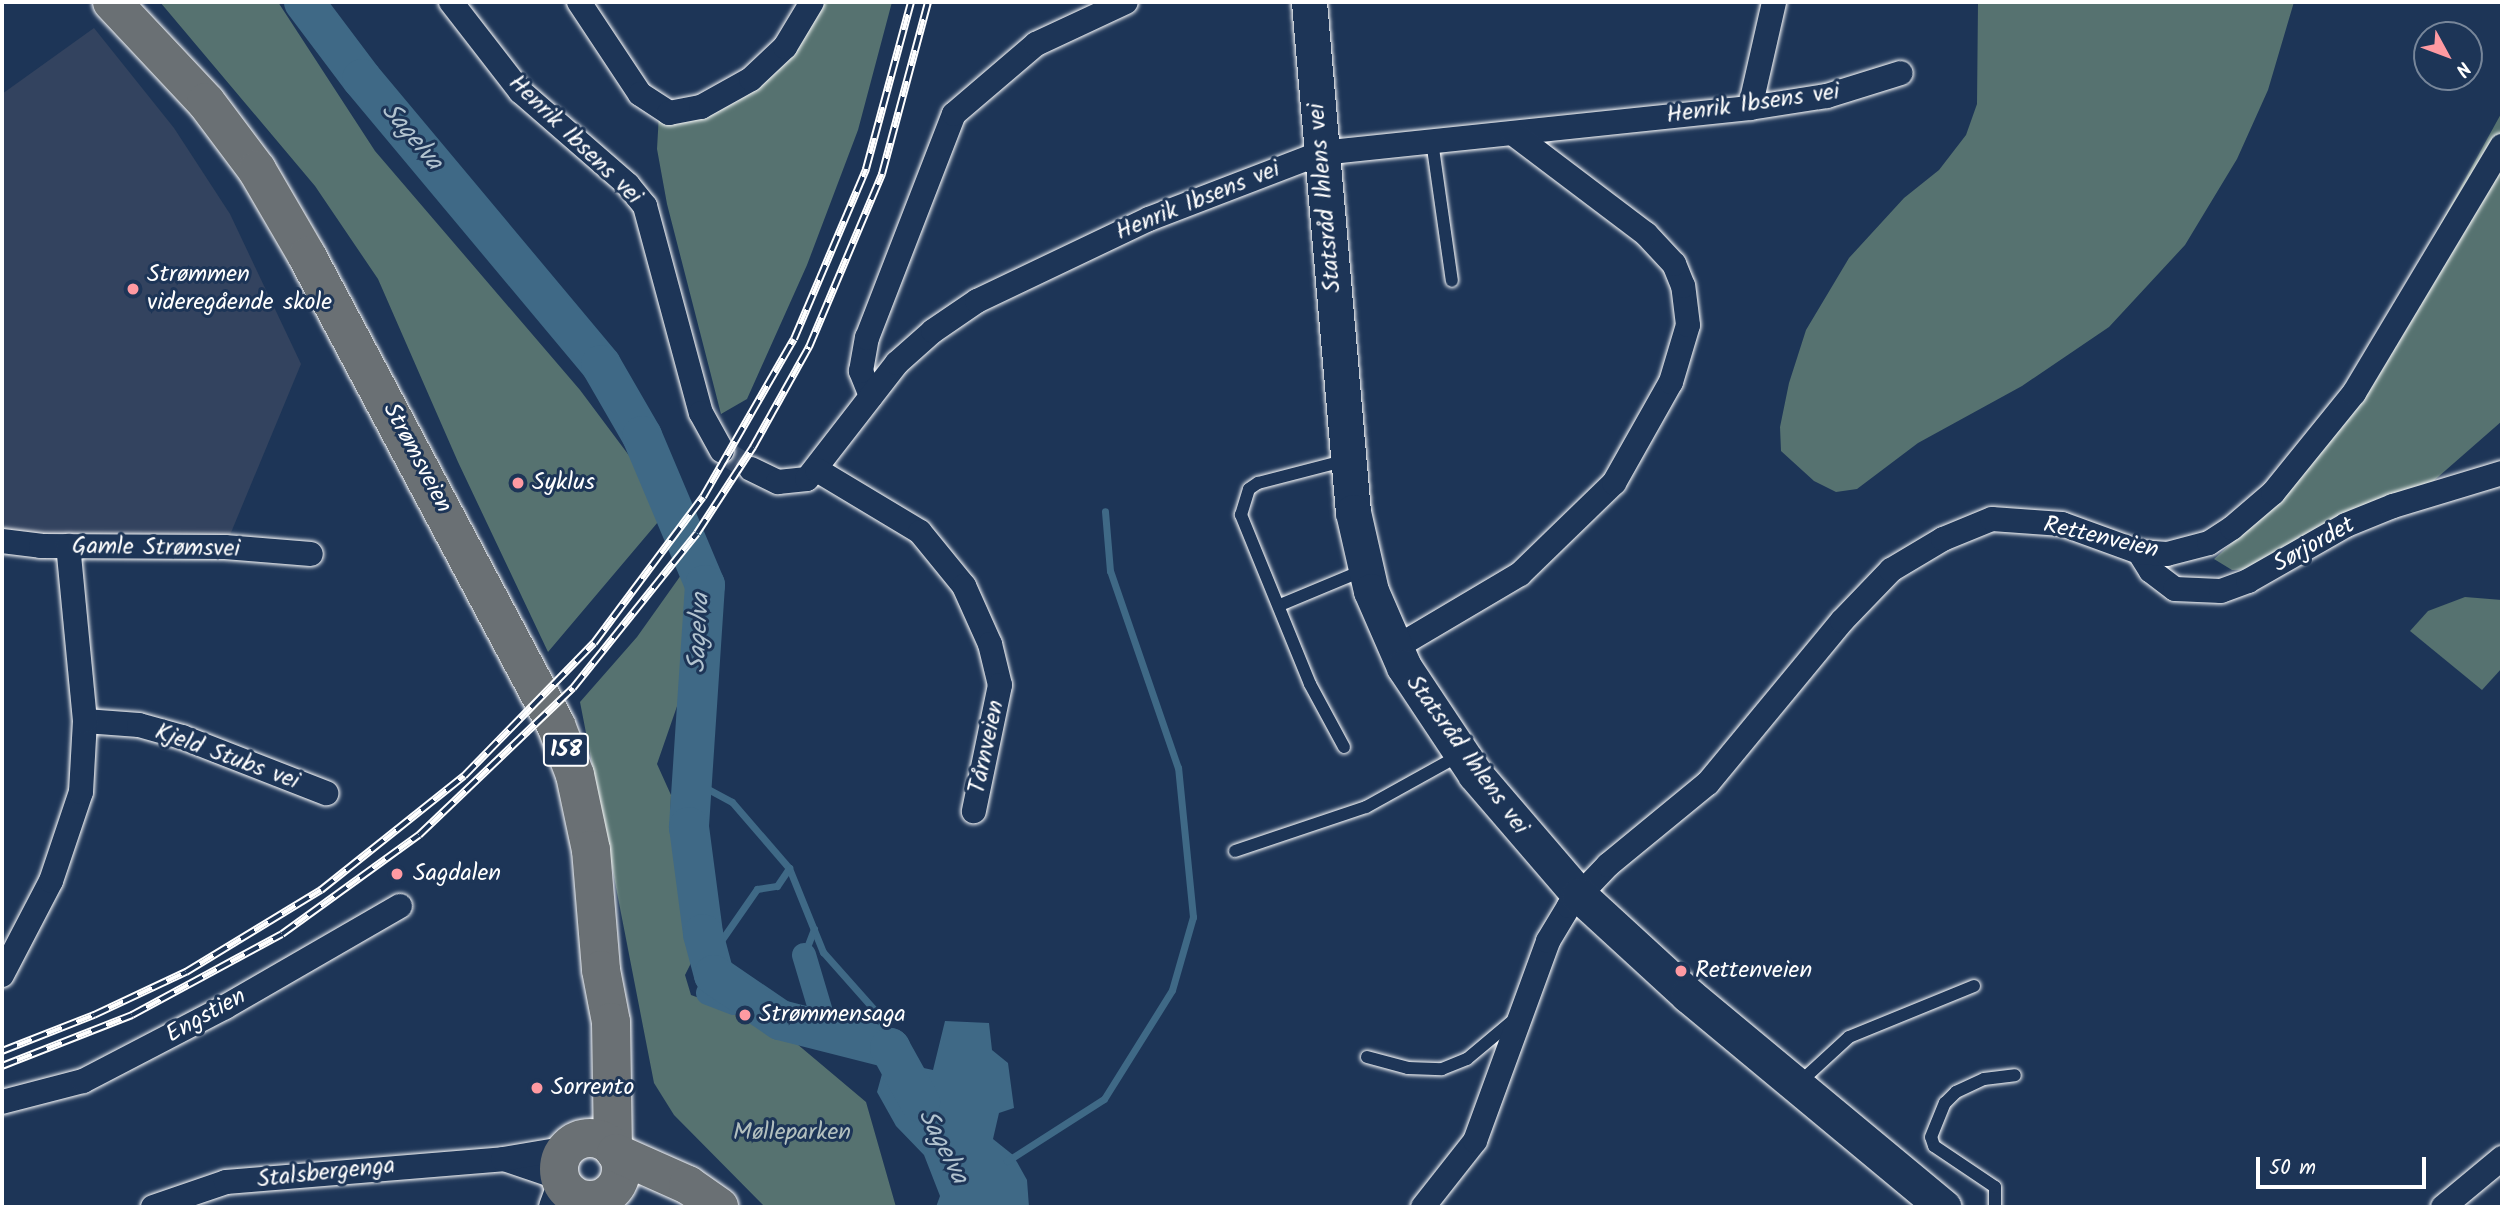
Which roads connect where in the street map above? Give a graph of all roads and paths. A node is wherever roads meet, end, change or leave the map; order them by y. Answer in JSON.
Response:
{"nodes":[{"id":1,"x":112,"y":2,"type":"edge"},
{"id":2,"x":451,"y":2,"type":"edge"},
{"id":3,"x":579,"y":2,"type":"edge"},
{"id":4,"x":812,"y":2,"type":"edge"},
{"id":5,"x":1126,"y":2,"type":"edge"},
{"id":6,"x":1309,"y":2,"type":"edge"},
{"id":7,"x":1774,"y":2,"type":"edge"},
{"id":8,"x":1901,"y":73,"type":"dead end"},
{"id":9,"x":1750,"y":108,"type":"junction"},
{"id":10,"x":1514,"y":134,"type":"junction"},
{"id":11,"x":1432,"y":141,"type":"junction"},
{"id":12,"x":2502,"y":146,"type":"edge"},
{"id":13,"x":1321,"y":152,"type":"junction"},
{"id":14,"x":1452,"y":281,"type":"dead end"},
{"id":15,"x":871,"y":396,"type":"junction"},
{"id":16,"x":722,"y":451,"type":"tunnel mouth"},
{"id":17,"x":1348,"y":459,"type":"junction"},
{"id":18,"x":751,"y":469,"type":"tunnel mouth"},
{"id":19,"x":817,"y":470,"type":"junction"},
{"id":20,"x":2502,"y":473,"type":"edge"},
{"id":21,"x":2,"y":541,"type":"edge"},
{"id":22,"x":68,"y":547,"type":"junction"},
{"id":23,"x":2140,"y":552,"type":"junction"},
{"id":24,"x":311,"y":554,"type":"dead end"},
{"id":25,"x":1365,"y":570,"type":"junction"},
{"id":26,"x":1280,"y":605,"type":"junction"},
{"id":27,"x":1395,"y":648,"type":"junction"},
{"id":28,"x":85,"y":721,"type":"junction"},
{"id":29,"x":1344,"y":747,"type":"dead end"},
{"id":30,"x":1460,"y":754,"type":"junction"},
{"id":31,"x":326,"y":793,"type":"dead end"},
{"id":32,"x":974,"y":811,"type":"dead end"},
{"id":33,"x":1235,"y":851,"type":"dead end"},
{"id":34,"x":1579,"y":895,"type":"junction"},
{"id":35,"x":400,"y":906,"type":"dead end"},
{"id":36,"x":2,"y":975,"type":"edge"},
{"id":37,"x":1974,"y":986,"type":"dead end"},
{"id":38,"x":1522,"y":1015,"type":"junction"},
{"id":39,"x":1367,"y":1057,"type":"dead end"},
{"id":40,"x":2015,"y":1075,"type":"dead end"},
{"id":41,"x":1797,"y":1086,"type":"junction"},
{"id":42,"x":2,"y":1102,"type":"edge"},
{"id":43,"x":2502,"y":1158,"type":"edge"},
{"id":44,"x":579,"y":1166,"type":"edge"},
{"id":45,"x":606,"y":1198,"type":"edge"},
{"id":46,"x":1939,"y":1206,"type":"edge"},
{"id":47,"x":153,"y":1207,"type":"edge"},
{"id":48,"x":681,"y":1207,"type":"edge"},
{"id":49,"x":719,"y":1207,"type":"edge"},
{"id":50,"x":1423,"y":1207,"type":"edge"},
{"id":51,"x":1995,"y":1207,"type":"edge"},
{"id":52,"x":2443,"y":1207,"type":"edge"}],
"edges":[{"from":1,"to":44,"type":"main road","name":"Strømsveien","number":"158"},
{"from":2,"to":16,"type":"street","name":"Henrik Ibsens vei"},
{"from":3,"to":4,"type":"street"},
{"from":5,"to":15,"type":"street"},
{"from":6,"to":13,"type":"street","name":"Statsråd Ihlens vei"},
{"from":7,"to":9,"type":"street"},
{"from":8,"to":9,"type":"street","name":"Henrik Ibsens vei"},
{"from":9,"to":10,"type":"street","name":"Henrik Ibsens vei"},
{"from":10,"to":11,"type":"street","name":"Henrik Ibsens vei"},
{"from":10,"to":27,"type":"street"},
{"from":11,"to":13,"type":"street","name":"Henrik Ibsens vei"},
{"from":11,"to":14,"type":"lane"},
{"from":12,"to":23,"type":"street","name":"Rettenveien"},
{"from":13,"to":15,"type":"street","name":"Henrik Ibsens vei"},
{"from":13,"to":17,"type":"street","name":"Statsråd Ihlens vei"},
{"from":15,"to":19,"type":"street","name":"Henrik Ibsens vei"},
{"from":17,"to":25,"type":"street","name":"Statsråd Ihlens vei"},
{"from":17,"to":26,"type":"lane"},
{"from":18,"to":19,"type":"street"},
{"from":19,"to":32,"type":"street","name":"Tårnveien"},
{"from":20,"to":23,"type":"street","name":"Sørjordet"},
{"from":21,"to":22,"type":"street","name":"Gamle Strømsvei"},
{"from":22,"to":24,"type":"street","name":"Gamle Strømsvei"},
{"from":22,"to":28,"type":"street"},
{"from":23,"to":34,"type":"street","name":"Rettenveien"},
{"from":25,"to":26,"type":"lane"},
{"from":25,"to":27,"type":"street","name":"Statsråd Ihlens vei"},
{"from":26,"to":29,"type":"lane"},
{"from":27,"to":30,"type":"street","name":"Statsråd Ihlens vei"},
{"from":28,"to":31,"type":"street","name":"Kjeld Stubs vei"},
{"from":28,"to":36,"type":"street"},
{"from":30,"to":33,"type":"lane"},
{"from":30,"to":34,"type":"street","name":"Statsråd Ihlens vei"},
{"from":34,"to":38,"type":"street","name":"Rettenveien"},
{"from":34,"to":41,"type":"street","name":"Statsråd Ihlens vei"},
{"from":35,"to":42,"type":"street","name":"Engstien"},
{"from":37,"to":41,"type":"lane"},
{"from":38,"to":39,"type":"lane"},
{"from":38,"to":50,"type":"street","name":"Rettenveien"},
{"from":40,"to":51,"type":"lane"},
{"from":41,"to":46,"type":"street","name":"Statsråd Ihlens vei"},
{"from":43,"to":52,"type":"street"},
{"from":44,"to":45,"type":"main road","number":"158"},
{"from":44,"to":47,"type":"street","name":"Stalsbergenga"},
{"from":44,"to":49,"type":"main road"},
{"from":45,"to":48,"type":"main road","number":"158"}]}
